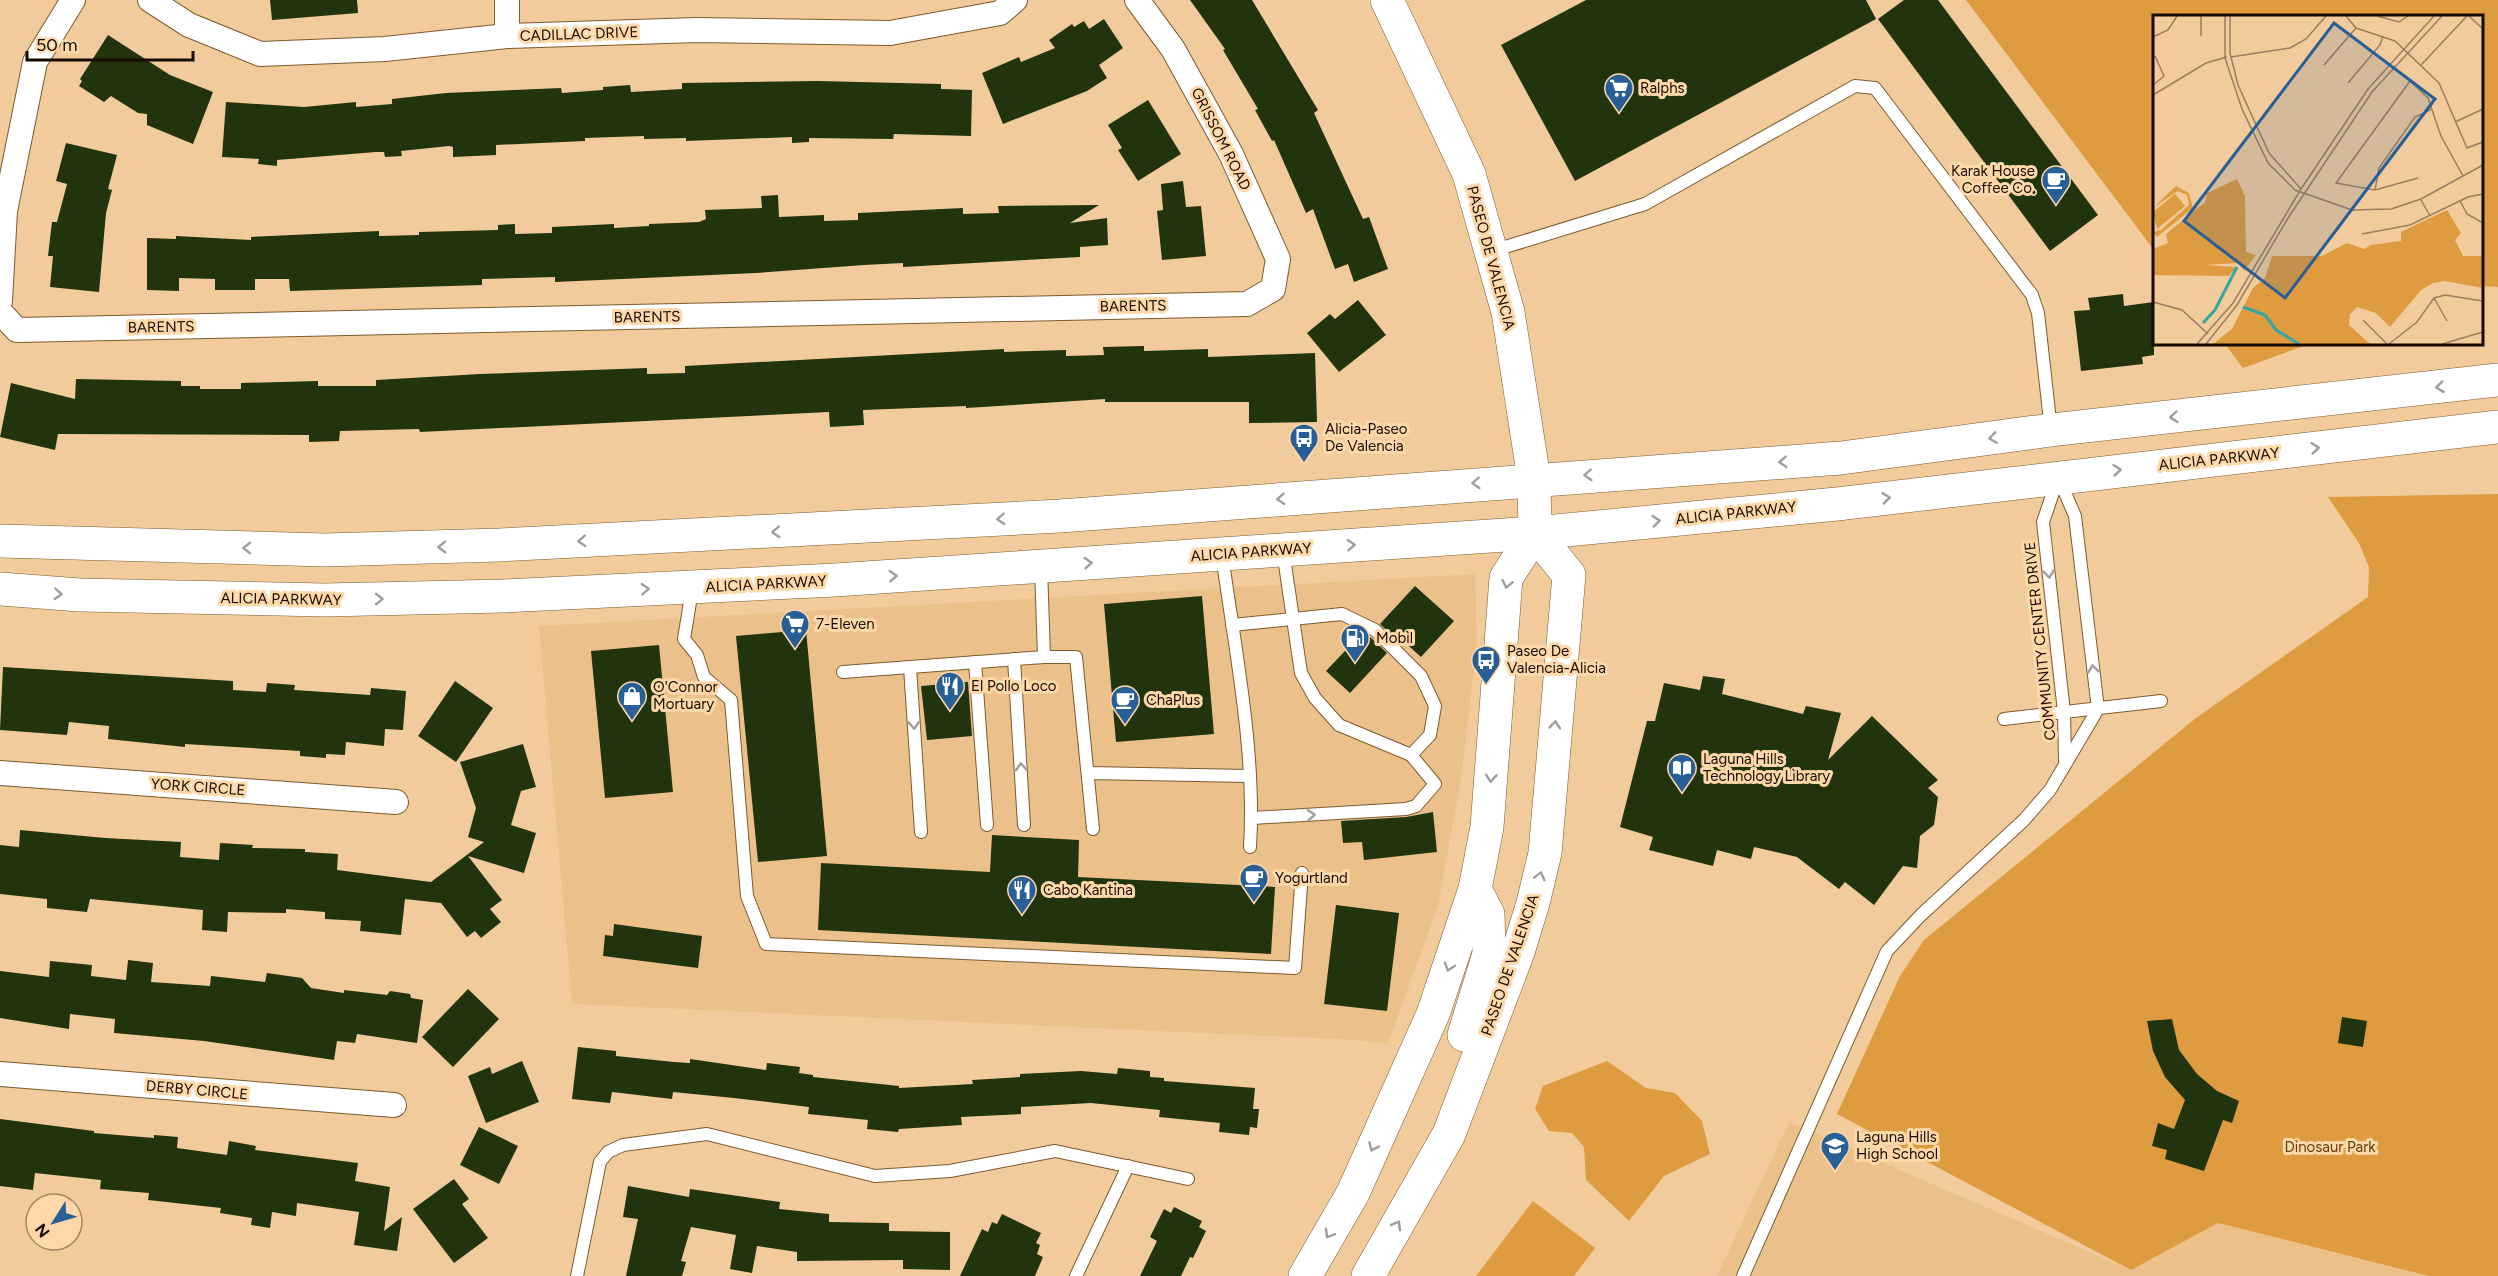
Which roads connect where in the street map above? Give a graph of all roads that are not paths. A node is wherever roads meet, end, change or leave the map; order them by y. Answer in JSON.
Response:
{"nodes":[{"id":1,"x":73,"y":0,"type":"edge"},
{"id":2,"x":150,"y":0,"type":"edge"},
{"id":3,"x":507,"y":0,"type":"edge"},
{"id":4,"x":1015,"y":0,"type":"edge"},
{"id":5,"x":1137,"y":0,"type":"edge"},
{"id":6,"x":1387,"y":0,"type":"edge"},
{"id":7,"x":507,"y":36,"type":"junction"},
{"id":8,"x":2,"y":211,"type":"edge"},
{"id":9,"x":1491,"y":252,"type":"junction"},
{"id":10,"x":1273,"y":289,"type":"joint"},
{"id":11,"x":0,"y":301,"type":"edge"},
{"id":12,"x":0,"y":312,"type":"edge"},
{"id":13,"x":2498,"y":380,"type":"edge"},
{"id":14,"x":2498,"y":427,"type":"edge"},
{"id":15,"x":2051,"y":430,"type":"junction"},
{"id":16,"x":2059,"y":477,"type":"junction"},
{"id":17,"x":1534,"y":479,"type":"junction"},
{"id":18,"x":835,"y":529,"type":"junction"},
{"id":19,"x":1535,"y":533,"type":"junction"},
{"id":20,"x":0,"y":541,"type":"edge"},
{"id":21,"x":1283,"y":550,"type":"junction"},
{"id":22,"x":1222,"y":554,"type":"junction"},
{"id":23,"x":1041,"y":566,"type":"junction"},
{"id":24,"x":835,"y":580,"type":"junction"},
{"id":25,"x":692,"y":587,"type":"junction"},
{"id":26,"x":0,"y":589,"type":"edge"},
{"id":27,"x":1292,"y":620,"type":"junction"},
{"id":28,"x":1232,"y":625,"type":"junction"},
{"id":29,"x":1044,"y":657,"type":"junction"},
{"id":30,"x":1014,"y":659,"type":"junction"},
{"id":31,"x":975,"y":662,"type":"junction"},
{"id":32,"x":910,"y":667,"type":"junction"},
{"id":33,"x":843,"y":672,"type":"dead end"},
{"id":34,"x":2161,"y":701,"type":"dead end"},
{"id":35,"x":2098,"y":709,"type":"junction"},
{"id":36,"x":2064,"y":712,"type":"junction"},
{"id":37,"x":2004,"y":719,"type":"dead end"},
{"id":38,"x":1411,"y":755,"type":"junction"},
{"id":39,"x":2066,"y":760,"type":"junction"},
{"id":40,"x":0,"y":772,"type":"edge"},
{"id":41,"x":1088,"y":773,"type":"junction"},
{"id":42,"x":1249,"y":776,"type":"junction"},
{"id":43,"x":396,"y":802,"type":"dead end"},
{"id":44,"x":1252,"y":818,"type":"junction"},
{"id":45,"x":987,"y":825,"type":"dead end"},
{"id":46,"x":1024,"y":825,"type":"dead end"},
{"id":47,"x":1093,"y":829,"type":"dead end"},
{"id":48,"x":921,"y":832,"type":"dead end"},
{"id":49,"x":1250,"y":847,"type":"dead end"},
{"id":50,"x":1302,"y":873,"type":"dead end"},
{"id":51,"x":1474,"y":889,"type":"junction"},
{"id":52,"x":0,"y":1074,"type":"edge"},
{"id":53,"x":1466,"y":1088,"type":"junction"},
{"id":54,"x":394,"y":1105,"type":"dead end"},
{"id":55,"x":1128,"y":1166,"type":"junction"},
{"id":56,"x":1188,"y":1179,"type":"dead end"},
{"id":57,"x":577,"y":1276,"type":"edge"},
{"id":58,"x":1076,"y":1276,"type":"edge"},
{"id":59,"x":1305,"y":1276,"type":"edge"},
{"id":60,"x":1368,"y":1276,"type":"edge"},
{"id":61,"x":1743,"y":1276,"type":"edge"}],
"edges":[{"from":1,"to":8,"type":"street"},
{"from":2,"to":7,"type":"street","name":"CADILLAC DRIVE"},
{"from":3,"to":7,"type":"street"},
{"from":4,"to":7,"type":"street","name":"CADILLAC DRIVE"},
{"from":5,"to":10,"type":"street","name":"GRISSOM ROAD"},
{"from":6,"to":9,"type":"main road","name":"PASEO DE VALENCIA"},
{"from":8,"to":11,"type":"street"},
{"from":9,"to":15,"type":"lane"},
{"from":9,"to":17,"type":"main road","name":"PASEO DE VALENCIA"},
{"from":10,"to":12,"type":"street","name":"BARENTS"},
{"from":13,"to":15,"type":"main road","one_way":true},
{"from":16,"to":14,"type":"main road","name":"ALICIA PARKWAY","one_way":true},
{"from":15,"to":16,"type":"main road"},
{"from":15,"to":17,"type":"main road","one_way":true},
{"from":19,"to":16,"type":"main road","name":"ALICIA PARKWAY","one_way":true},
{"from":35,"to":16,"type":"lane","one_way":true},
{"from":16,"to":36,"type":"lane","name":"COMMUNITY CENTER DRIVE","one_way":true},
{"from":17,"to":18,"type":"main road","one_way":true},
{"from":17,"to":19,"type":"main road","name":"PASEO DE VALENCIA"},
{"from":18,"to":20,"type":"main road","one_way":true},
{"from":18,"to":24,"type":"main road"},
{"from":21,"to":19,"type":"main road","name":"ALICIA PARKWAY","one_way":true},
{"from":19,"to":51,"type":"main road","one_way":true},
{"from":53,"to":19,"type":"main road","name":"PASEO DE VALENCIA","one_way":true},
{"from":21,"to":22,"type":"main road","name":"ALICIA PARKWAY"},
{"from":21,"to":27,"type":"lane"},
{"from":23,"to":22,"type":"main road","name":"ALICIA PARKWAY","one_way":true},
{"from":22,"to":28,"type":"lane"},
{"from":24,"to":23,"type":"main road","name":"ALICIA PARKWAY","one_way":true},
{"from":23,"to":29,"type":"lane"},
{"from":24,"to":25,"type":"main road","name":"ALICIA PARKWAY"},
{"from":26,"to":25,"type":"main road","name":"ALICIA PARKWAY","one_way":true},
{"from":25,"to":50,"type":"lane"},
{"from":27,"to":28,"type":"lane"},
{"from":27,"to":38,"type":"lane"},
{"from":27,"to":38,"type":"lane"},
{"from":28,"to":42,"type":"lane"},
{"from":29,"to":30,"type":"lane"},
{"from":29,"to":41,"type":"lane"},
{"from":30,"to":31,"type":"lane"},
{"from":46,"to":30,"type":"lane","one_way":true},
{"from":31,"to":32,"type":"lane"},
{"from":31,"to":45,"type":"lane"},
{"from":32,"to":33,"type":"lane"},
{"from":32,"to":48,"type":"lane","one_way":true},
{"from":34,"to":35,"type":"lane"},
{"from":35,"to":36,"type":"lane"},
{"from":35,"to":39,"type":"lane","name":"COMMUNITY CENTER DRIVE"},
{"from":36,"to":37,"type":"lane"},
{"from":36,"to":39,"type":"lane","name":"COMMUNITY CENTER DRIVE"},
{"from":44,"to":38,"type":"lane","one_way":true},
{"from":39,"to":61,"type":"lane"},
{"from":40,"to":43,"type":"street","name":"YORK CIRCLE"},
{"from":41,"to":42,"type":"lane"},
{"from":41,"to":47,"type":"lane"},
{"from":42,"to":44,"type":"lane"},
{"from":44,"to":49,"type":"lane"},
{"from":51,"to":53,"type":"main road"},
{"from":51,"to":59,"type":"main road","one_way":true},
{"from":52,"to":54,"type":"street","name":"DERBY CIRCLE"},
{"from":60,"to":53,"type":"main road","name":"PASEO DE VALENCIA","one_way":true},
{"from":55,"to":56,"type":"lane"},
{"from":55,"to":57,"type":"lane"},
{"from":55,"to":58,"type":"lane"}]}
